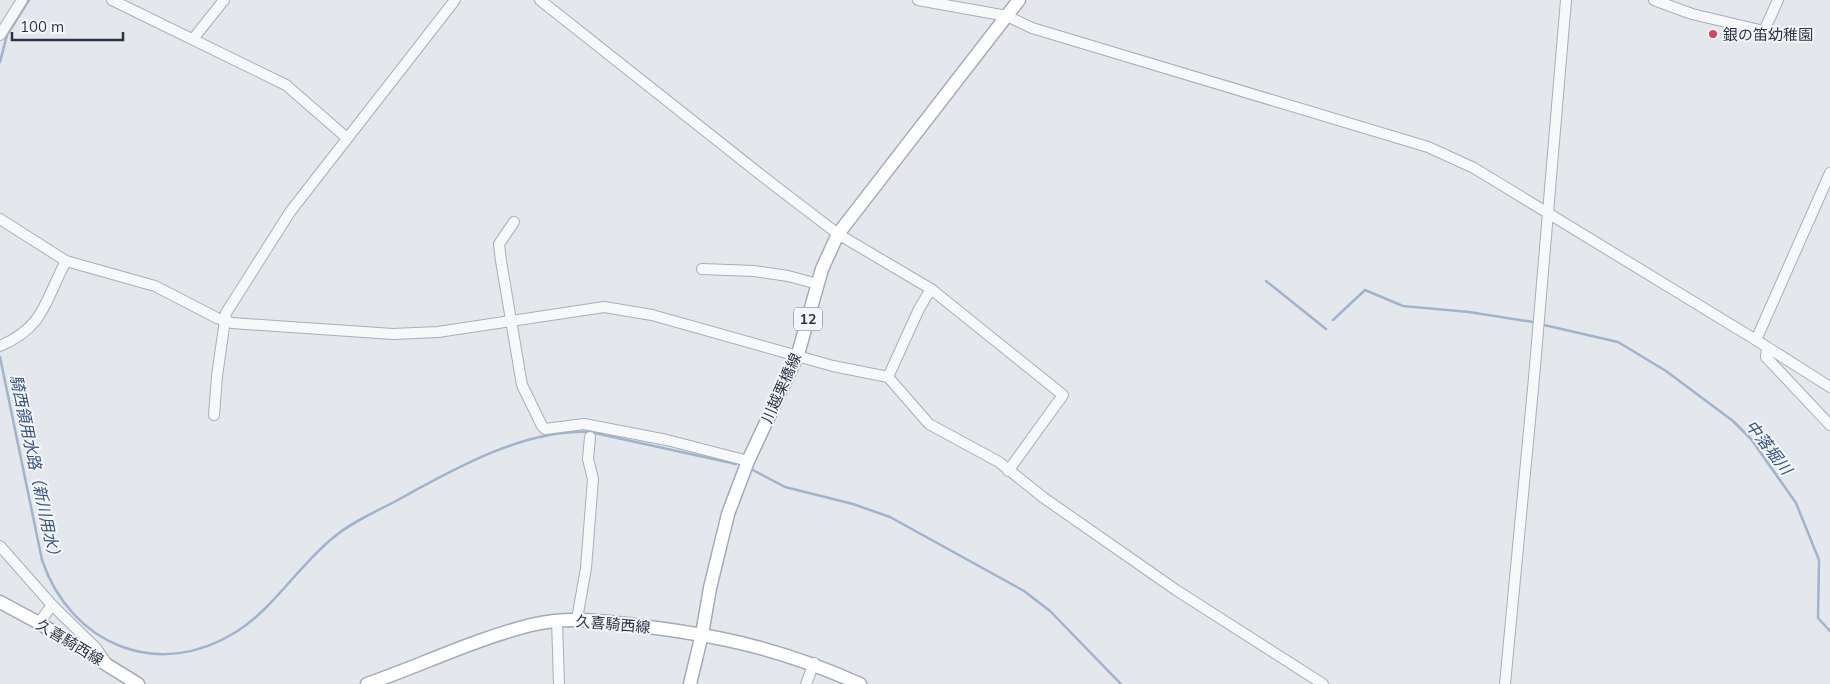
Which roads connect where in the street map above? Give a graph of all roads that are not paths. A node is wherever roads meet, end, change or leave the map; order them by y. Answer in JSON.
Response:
{"nodes":[{"id":1,"x":22,"y":0,"type":"edge"},
{"id":2,"x":112,"y":0,"type":"edge"},
{"id":3,"x":224,"y":0,"type":"edge"},
{"id":4,"x":455,"y":0,"type":"edge"},
{"id":5,"x":540,"y":0,"type":"edge"},
{"id":6,"x":918,"y":0,"type":"edge"},
{"id":7,"x":1019,"y":0,"type":"edge"},
{"id":8,"x":1566,"y":0,"type":"edge"},
{"id":9,"x":1654,"y":0,"type":"edge"},
{"id":10,"x":1778,"y":0,"type":"edge"},
{"id":11,"x":1007,"y":16,"type":"junction"},
{"id":12,"x":0,"y":36,"type":"edge"},
{"id":13,"x":194,"y":39,"type":"junction"},
{"id":14,"x":347,"y":138,"type":"junction"},
{"id":15,"x":1830,"y":173,"type":"edge"},
{"id":16,"x":1549,"y":213,"type":"junction"},
{"id":17,"x":0,"y":219,"type":"edge"},
{"id":18,"x":514,"y":222,"type":"dead end"},
{"id":19,"x":838,"y":234,"type":"junction"},
{"id":20,"x":66,"y":261,"type":"junction"},
{"id":21,"x":702,"y":270,"type":"dead end"},
{"id":22,"x":818,"y":284,"type":"junction"},
{"id":23,"x":932,"y":289,"type":"junction"},
{"id":24,"x":512,"y":320,"type":"junction"},
{"id":25,"x":224,"y":321,"type":"junction"},
{"id":26,"x":1756,"y":340,"type":"junction"},
{"id":27,"x":0,"y":346,"type":"edge"},
{"id":28,"x":1767,"y":347,"type":"junction"},
{"id":29,"x":798,"y":354,"type":"junction"},
{"id":30,"x":888,"y":377,"type":"junction"},
{"id":31,"x":1830,"y":387,"type":"edge"},
{"id":32,"x":214,"y":415,"type":"dead end"},
{"id":33,"x":1830,"y":425,"type":"edge"},
{"id":34,"x":590,"y":437,"type":"dead end"},
{"id":35,"x":748,"y":461,"type":"junction"},
{"id":36,"x":1008,"y":471,"type":"junction"},
{"id":37,"x":0,"y":546,"type":"edge"},
{"id":38,"x":0,"y":602,"type":"edge"},
{"id":39,"x":52,"y":606,"type":"junction"},
{"id":40,"x":577,"y":619,"type":"junction"},
{"id":41,"x":557,"y":620,"type":"junction"},
{"id":42,"x":39,"y":623,"type":"junction"},
{"id":43,"x":702,"y":634,"type":"junction"},
{"id":44,"x":814,"y":663,"type":"junction"},
{"id":45,"x":107,"y":665,"type":"junction"},
{"id":46,"x":395,"y":679,"type":"edge"},
{"id":47,"x":138,"y":684,"type":"edge"},
{"id":48,"x":367,"y":684,"type":"edge"},
{"id":49,"x":558,"y":684,"type":"edge"},
{"id":50,"x":690,"y":684,"type":"edge"},
{"id":51,"x":806,"y":684,"type":"edge"},
{"id":52,"x":860,"y":684,"type":"edge"},
{"id":53,"x":1323,"y":684,"type":"edge"},
{"id":54,"x":1505,"y":684,"type":"edge"}],
"edges":[{"from":1,"to":12,"type":"street"},
{"from":2,"to":13,"type":"street"},
{"from":3,"to":13,"type":"street"},
{"from":4,"to":14,"type":"street"},
{"from":5,"to":19,"type":"street"},
{"from":6,"to":11,"type":"street"},
{"from":7,"to":11,"type":"main road","name":"川越栗橋線","number":"12"},
{"from":8,"to":16,"type":"street"},
{"from":9,"to":10,"type":"street"},
{"from":11,"to":16,"type":"street"},
{"from":11,"to":19,"type":"main road","name":"川越栗橋線","number":"12"},
{"from":13,"to":14,"type":"street"},
{"from":14,"to":25,"type":"street"},
{"from":15,"to":26,"type":"street"},
{"from":16,"to":26,"type":"street"},
{"from":16,"to":54,"type":"street"},
{"from":17,"to":20,"type":"street"},
{"from":18,"to":24,"type":"street"},
{"from":19,"to":22,"type":"main road","name":"川越栗橋線","number":"12"},
{"from":19,"to":23,"type":"street"},
{"from":20,"to":25,"type":"street"},
{"from":20,"to":27,"type":"street"},
{"from":21,"to":22,"type":"street"},
{"from":22,"to":29,"type":"main road","name":"川越栗橋線","number":"12"},
{"from":23,"to":30,"type":"street"},
{"from":23,"to":36,"type":"street"},
{"from":24,"to":25,"type":"street"},
{"from":24,"to":29,"type":"street"},
{"from":24,"to":35,"type":"street"},
{"from":25,"to":32,"type":"street"},
{"from":26,"to":28,"type":"street"},
{"from":28,"to":31,"type":"street"},
{"from":28,"to":33,"type":"street"},
{"from":29,"to":30,"type":"street"},
{"from":29,"to":35,"type":"main road","name":"川越栗橋線","number":"12"},
{"from":30,"to":36,"type":"street"},
{"from":34,"to":40,"type":"street"},
{"from":35,"to":43,"type":"main road","name":"川越栗橋線","number":"12"},
{"from":36,"to":53,"type":"street"},
{"from":37,"to":39,"type":"street"},
{"from":38,"to":42,"type":"main road","name":"久喜騎西線"},
{"from":39,"to":42,"type":"street"},
{"from":39,"to":45,"type":"street"},
{"from":40,"to":41,"type":"main road","name":"久喜騎西線"},
{"from":40,"to":43,"type":"main road","name":"久喜騎西線"},
{"from":41,"to":46,"type":"main road","name":"久喜騎西線"},
{"from":41,"to":49,"type":"street"},
{"from":42,"to":45,"type":"main road","name":"久喜騎西線"},
{"from":43,"to":44,"type":"main road","name":"久喜騎西線"},
{"from":43,"to":50,"type":"main road","name":"川越栗橋線","number":"12"},
{"from":44,"to":51,"type":"street"},
{"from":44,"to":52,"type":"main road","name":"久喜騎西線"},
{"from":45,"to":47,"type":"main road","name":"久喜騎西線"},
{"from":46,"to":48,"type":"main road","name":"久喜騎西線"}]}
